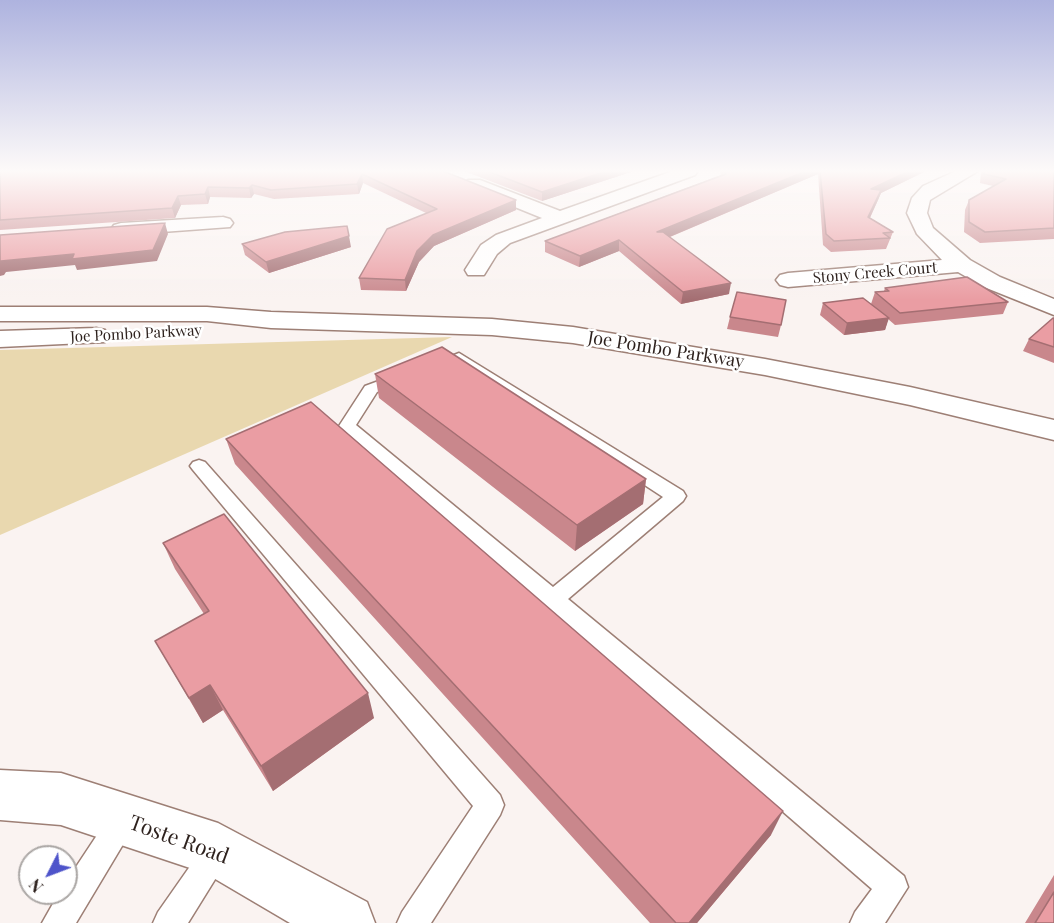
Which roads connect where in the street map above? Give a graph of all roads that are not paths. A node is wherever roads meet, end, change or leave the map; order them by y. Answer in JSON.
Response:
{"nodes":[{"id":1,"x":549,"y":214,"type":"edge"},
{"id":2,"x":570,"y":214,"type":"edge"},
{"id":3,"x":917,"y":214,"type":"edge"},
{"id":4,"x":559,"y":218,"type":"junction"},
{"id":5,"x":223,"y":223,"type":"dead end"},
{"id":6,"x":101,"y":231,"type":"edge"},
{"id":7,"x":962,"y":265,"type":"junction"},
{"id":8,"x":476,"y":270,"type":"dead end"},
{"id":9,"x":788,"y":280,"type":"dead end"},
{"id":10,"x":1054,"y":308,"type":"edge"},
{"id":11,"x":0,"y":315,"type":"edge"},
{"id":12,"x":271,"y":320,"type":"junction"},
{"id":13,"x":0,"y":339,"type":"edge"},
{"id":14,"x":1054,"y":430,"type":"edge"},
{"id":15,"x":198,"y":466,"type":"dead end"},
{"id":16,"x":553,"y":599,"type":"junction"},
{"id":17,"x":0,"y":795,"type":"edge"},
{"id":18,"x":124,"y":819,"type":"junction"},
{"id":19,"x":218,"y":850,"type":"junction"},
{"id":20,"x":57,"y":923,"type":"edge"},
{"id":21,"x":169,"y":923,"type":"edge"},
{"id":22,"x":346,"y":923,"type":"edge"},
{"id":23,"x":413,"y":923,"type":"edge"},
{"id":24,"x":866,"y":923,"type":"edge"}],
"edges":[{"from":1,"to":4,"type":"street"},
{"from":2,"to":4,"type":"street"},
{"from":3,"to":7,"type":"street"},
{"from":4,"to":8,"type":"street"},
{"from":5,"to":6,"type":"street"},
{"from":7,"to":9,"type":"street","name":"Stony Creek Court"},
{"from":7,"to":10,"type":"street"},
{"from":11,"to":12,"type":"street","name":"Joe Pombo Parkway"},
{"from":12,"to":13,"type":"street","name":"Joe Pombo Parkway"},
{"from":12,"to":14,"type":"street","name":"Joe Pombo Parkway"},
{"from":15,"to":23,"type":"lane"},
{"from":16,"to":16,"type":"lane"},
{"from":16,"to":24,"type":"lane"},
{"from":17,"to":18,"type":"street","name":"Toste Road"},
{"from":18,"to":19,"type":"street","name":"Toste Road"},
{"from":18,"to":20,"type":"lane"},
{"from":19,"to":21,"type":"lane"},
{"from":19,"to":22,"type":"street","name":"Toste Road"}]}
